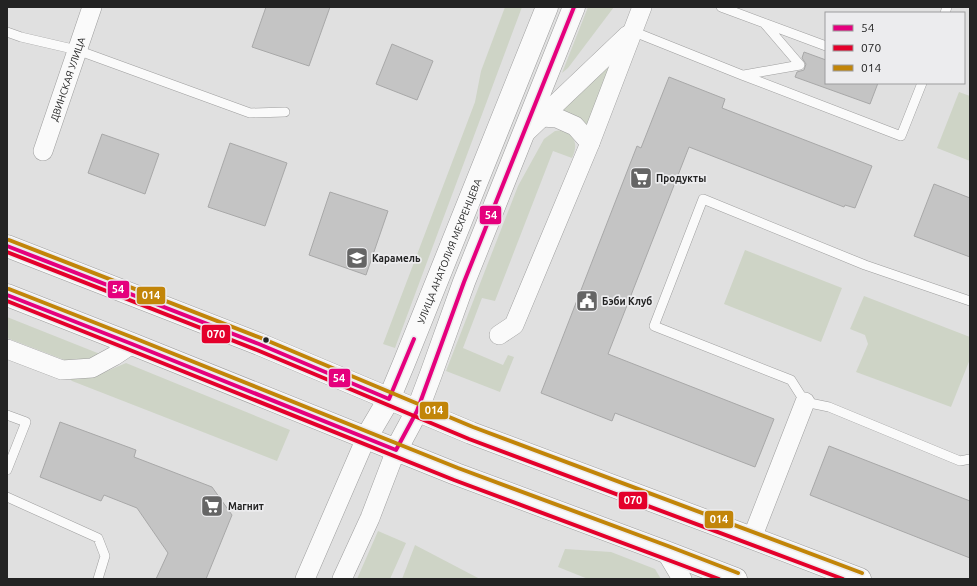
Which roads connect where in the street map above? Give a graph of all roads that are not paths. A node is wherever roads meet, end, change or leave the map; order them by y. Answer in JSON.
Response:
{"nodes":[{"id":1,"x":92,"y":7,"type":"edge"},
{"id":2,"x":547,"y":7,"type":"edge"},
{"id":3,"x":574,"y":7,"type":"edge"},
{"id":4,"x":642,"y":7,"type":"edge"},
{"id":5,"x":721,"y":7,"type":"edge"},
{"id":6,"x":764,"y":23,"type":"junction"},
{"id":7,"x":632,"y":31,"type":"junction"},
{"id":8,"x":7,"y":32,"type":"edge"},
{"id":9,"x":825,"y":46,"type":"edge"},
{"id":10,"x":77,"y":50,"type":"junction"},
{"id":11,"x":742,"y":75,"type":"junction"},
{"id":12,"x":922,"y":84,"type":"edge"},
{"id":13,"x":285,"y":112,"type":"dead end"},
{"id":14,"x":542,"y":117,"type":"junction"},
{"id":15,"x":521,"y":137,"type":"junction"},
{"id":16,"x":590,"y":143,"type":"junction"},
{"id":17,"x":43,"y":151,"type":"dead end"},
{"id":18,"x":7,"y":246,"type":"edge"},
{"id":19,"x":7,"y":295,"type":"edge"},
{"id":20,"x":970,"y":301,"type":"edge"},
{"id":21,"x":499,"y":335,"type":"dead end"},
{"id":22,"x":132,"y":344,"type":"junction"},
{"id":23,"x":7,"y":349,"type":"edge"},
{"id":24,"x":389,"y":399,"type":"junction"},
{"id":25,"x":805,"y":402,"type":"junction"},
{"id":26,"x":417,"y":410,"type":"junction"},
{"id":27,"x":7,"y":414,"type":"edge"},
{"id":28,"x":366,"y":438,"type":"junction"},
{"id":29,"x":396,"y":450,"type":"junction"},
{"id":30,"x":970,"y":459,"type":"edge"},
{"id":31,"x":7,"y":470,"type":"edge"},
{"id":32,"x":7,"y":497,"type":"edge"},
{"id":33,"x":752,"y":538,"type":"junction"},
{"id":34,"x":666,"y":552,"type":"junction"},
{"id":35,"x":98,"y":579,"type":"edge"},
{"id":36,"x":305,"y":579,"type":"edge"},
{"id":37,"x":342,"y":579,"type":"edge"},
{"id":38,"x":682,"y":579,"type":"edge"},
{"id":39,"x":736,"y":579,"type":"edge"},
{"id":40,"x":860,"y":579,"type":"edge"}],
"edges":[{"from":1,"to":10,"type":"street","name":"ДВИНСКАЯ УЛИЦА"},
{"from":2,"to":24,"type":"street","name":"УЛИЦА АНАТОЛИЯ МЕХРЕНЦЕВА"},
{"from":3,"to":15,"type":"street"},
{"from":4,"to":7,"type":"street"},
{"from":5,"to":6,"type":"lane"},
{"from":6,"to":9,"type":"lane"},
{"from":6,"to":11,"type":"lane"},
{"from":7,"to":11,"type":"lane"},
{"from":7,"to":14,"type":"street"},
{"from":7,"to":16,"type":"street"},
{"from":8,"to":10,"type":"lane"},
{"from":10,"to":13,"type":"lane"},
{"from":10,"to":17,"type":"street","name":"ДВИНСКАЯ УЛИЦА"},
{"from":11,"to":12,"type":"lane"},
{"from":14,"to":15,"type":"street"},
{"from":14,"to":16,"type":"street"},
{"from":15,"to":26,"type":"street"},
{"from":16,"to":21,"type":"street"},
{"from":18,"to":24,"type":"street"},
{"from":19,"to":22,"type":"street"},
{"from":20,"to":25,"type":"lane"},
{"from":22,"to":23,"type":"street"},
{"from":22,"to":28,"type":"street"},
{"from":24,"to":26,"type":"street"},
{"from":24,"to":28,"type":"street","name":"УЛИЦА АНАТОЛИЯ МЕХРЕНЦЕВА"},
{"from":25,"to":30,"type":"lane"},
{"from":25,"to":33,"type":"street"},
{"from":26,"to":29,"type":"street"},
{"from":26,"to":33,"type":"street"},
{"from":27,"to":31,"type":"lane"},
{"from":28,"to":29,"type":"street"},
{"from":28,"to":36,"type":"street","name":"УЛИЦА АНАТОЛИЯ МЕХРЕНЦЕВА"},
{"from":29,"to":34,"type":"street"},
{"from":29,"to":37,"type":"street"},
{"from":32,"to":35,"type":"lane"},
{"from":33,"to":40,"type":"street"},
{"from":34,"to":38,"type":"street"},
{"from":34,"to":39,"type":"street"}]}
